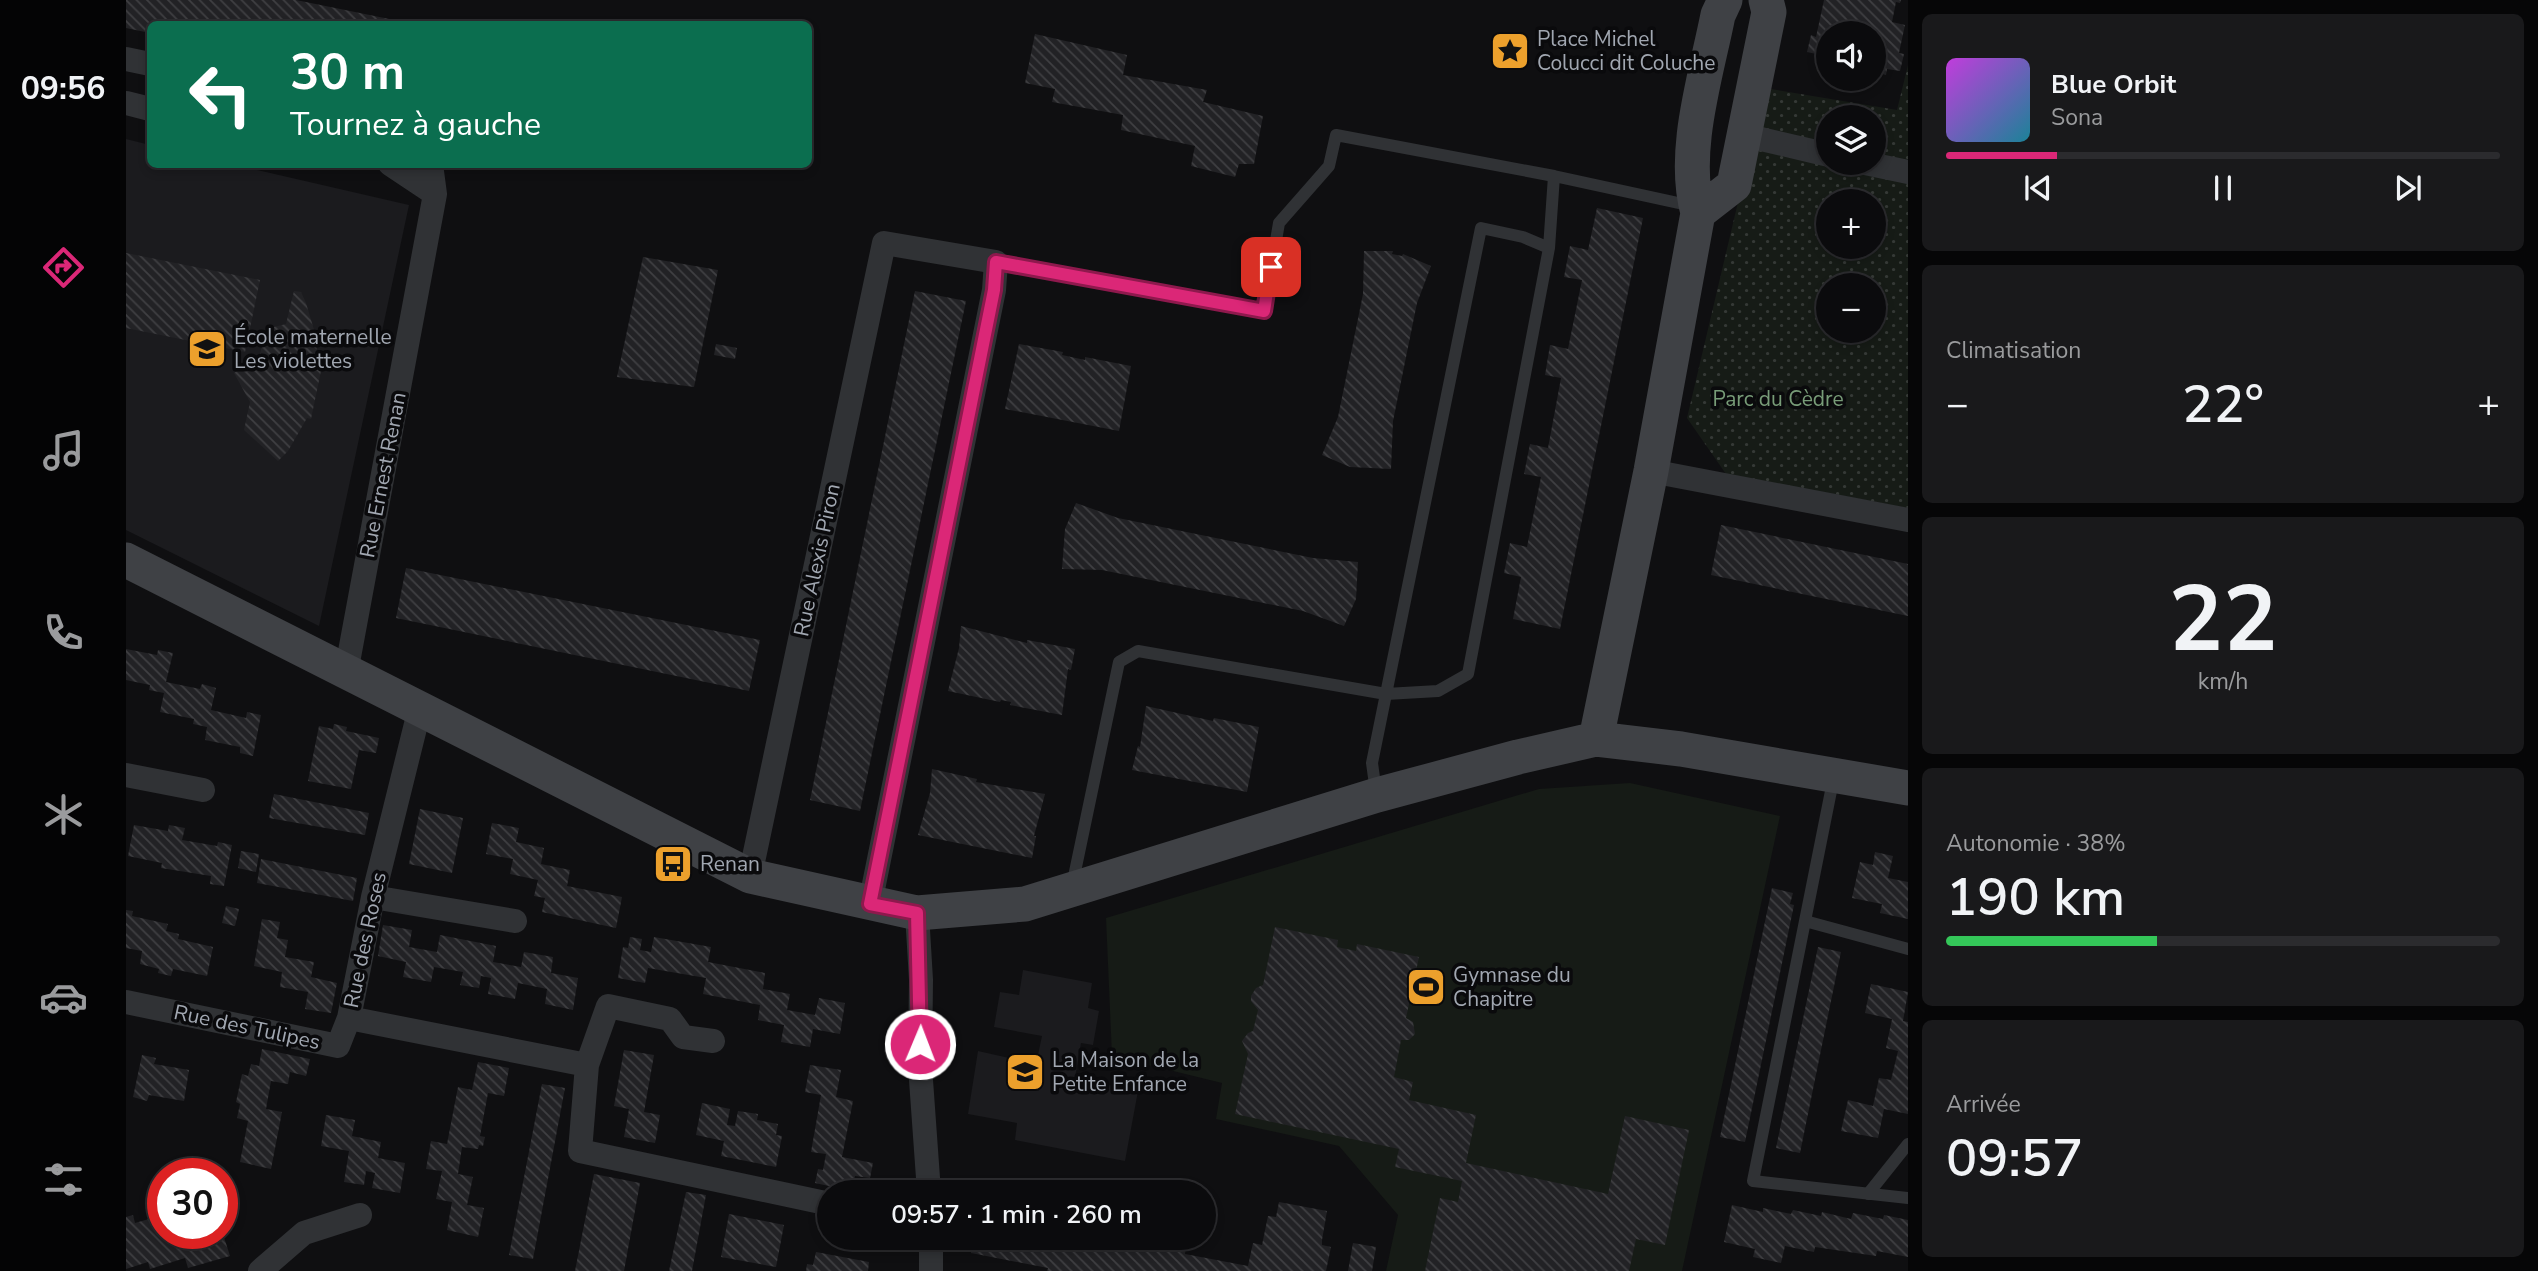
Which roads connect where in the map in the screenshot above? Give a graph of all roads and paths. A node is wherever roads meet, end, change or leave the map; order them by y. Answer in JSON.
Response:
{"nodes":[{"id":1,"x":1725,"y":0,"type":"edge"},
{"id":2,"x":1766,"y":0,"type":"edge"},
{"id":3,"x":126,"y":59,"type":"edge"},
{"id":4,"x":147,"y":63,"type":"edge"},
{"id":5,"x":126,"y":103,"type":"edge"},
{"id":6,"x":147,"y":107,"type":"edge"},
{"id":7,"x":1744,"y":135,"type":"junction"},
{"id":8,"x":1816,"y":152,"type":"edge"},
{"id":9,"x":1886,"y":167,"type":"edge"},
{"id":10,"x":396,"y":168,"type":"edge"},
{"id":11,"x":431,"y":168,"type":"edge"},
{"id":12,"x":1908,"y":172,"type":"edge"},
{"id":13,"x":1553,"y":176,"type":"junction"},
{"id":14,"x":435,"y":194,"type":"junction"},
{"id":15,"x":1698,"y":213,"type":"junction"},
{"id":16,"x":1549,"y":248,"type":"junction"},
{"id":17,"x":996,"y":262,"type":"junction"},
{"id":18,"x":1651,"y":471,"type":"junction"},
{"id":19,"x":1908,"y":520,"type":"edge"},
{"id":20,"x":126,"y":560,"type":"edge"},
{"id":21,"x":346,"y":673,"type":"junction"},
{"id":22,"x":1386,"y":694,"type":"junction"},
{"id":23,"x":420,"y":708,"type":"junction"},
{"id":24,"x":1596,"y":739,"type":"junction"},
{"id":25,"x":126,"y":775,"type":"edge"},
{"id":26,"x":1834,"y":776,"type":"junction"},
{"id":27,"x":1908,"y":788,"type":"edge"},
{"id":28,"x":203,"y":790,"type":"dead end"},
{"id":29,"x":1377,"y":795,"type":"junction"},
{"id":30,"x":750,"y":876,"type":"junction"},
{"id":31,"x":1071,"y":890,"type":"junction"},
{"id":32,"x":373,"y":897,"type":"junction"},
{"id":33,"x":870,"y":904,"type":"junction"},
{"id":34,"x":917,"y":913,"type":"junction"},
{"id":35,"x":515,"y":921,"type":"dead end"},
{"id":36,"x":1805,"y":921,"type":"junction"},
{"id":37,"x":1908,"y":949,"type":"edge"},
{"id":38,"x":126,"y":1002,"type":"edge"},
{"id":39,"x":349,"y":1018,"type":"junction"},
{"id":40,"x":713,"y":1041,"type":"dead end"},
{"id":41,"x":587,"y":1065,"type":"junction"},
{"id":42,"x":1908,"y":1144,"type":"edge"},
{"id":43,"x":928,"y":1180,"type":"edge"},
{"id":44,"x":1868,"y":1194,"type":"junction"},
{"id":45,"x":1908,"y":1198,"type":"edge"},
{"id":46,"x":817,"y":1201,"type":"edge"},
{"id":47,"x":360,"y":1215,"type":"dead end"},
{"id":48,"x":931,"y":1250,"type":"edge"},
{"id":49,"x":260,"y":1271,"type":"edge"},
{"id":50,"x":931,"y":1271,"type":"edge"}],
"edges":[{"from":1,"to":15,"type":"main road"},
{"from":2,"to":7,"type":"main road"},
{"from":3,"to":4,"type":"street"},
{"from":5,"to":6,"type":"street"},
{"from":7,"to":8,"type":"street"},
{"from":7,"to":15,"type":"main road"},
{"from":9,"to":12,"type":"street"},
{"from":10,"to":14,"type":"street"},
{"from":11,"to":14,"type":"street","name":"Rue Ernest Renan"},
{"from":13,"to":15,"type":"lane"},
{"from":13,"to":16,"type":"lane"},
{"from":13,"to":17,"type":"lane"},
{"from":14,"to":21,"type":"street","name":"Rue Ernest Renan"},
{"from":15,"to":18,"type":"main road"},
{"from":16,"to":22,"type":"lane"},
{"from":16,"to":22,"type":"lane"},
{"from":17,"to":30,"type":"street","name":"Rue Alexis Piron"},
{"from":17,"to":33,"type":"street"},
{"from":18,"to":19,"type":"street"},
{"from":18,"to":24,"type":"main road"},
{"from":20,"to":21,"type":"main road"},
{"from":21,"to":23,"type":"main road"},
{"from":22,"to":29,"type":"lane"},
{"from":22,"to":31,"type":"lane"},
{"from":23,"to":30,"type":"main road"},
{"from":23,"to":32,"type":"street","name":"Rue des Roses"},
{"from":24,"to":26,"type":"main road"},
{"from":24,"to":29,"type":"main road"},
{"from":25,"to":28,"type":"street"},
{"from":26,"to":27,"type":"main road"},
{"from":26,"to":36,"type":"lane"},
{"from":29,"to":31,"type":"main road"},
{"from":30,"to":33,"type":"main road"},
{"from":31,"to":34,"type":"main road"},
{"from":32,"to":35,"type":"street"},
{"from":32,"to":39,"type":"street","name":"Rue des Roses"},
{"from":33,"to":34,"type":"main road"},
{"from":34,"to":43,"type":"street"},
{"from":36,"to":37,"type":"lane"},
{"from":36,"to":44,"type":"lane"},
{"from":38,"to":39,"type":"street","name":"Rue des Tulipes"},
{"from":39,"to":41,"type":"street","name":"Rue des Roses"},
{"from":40,"to":41,"type":"street"},
{"from":41,"to":46,"type":"street"},
{"from":42,"to":44,"type":"lane"},
{"from":44,"to":45,"type":"lane"},
{"from":47,"to":49,"type":"street"},
{"from":48,"to":50,"type":"street"}]}
